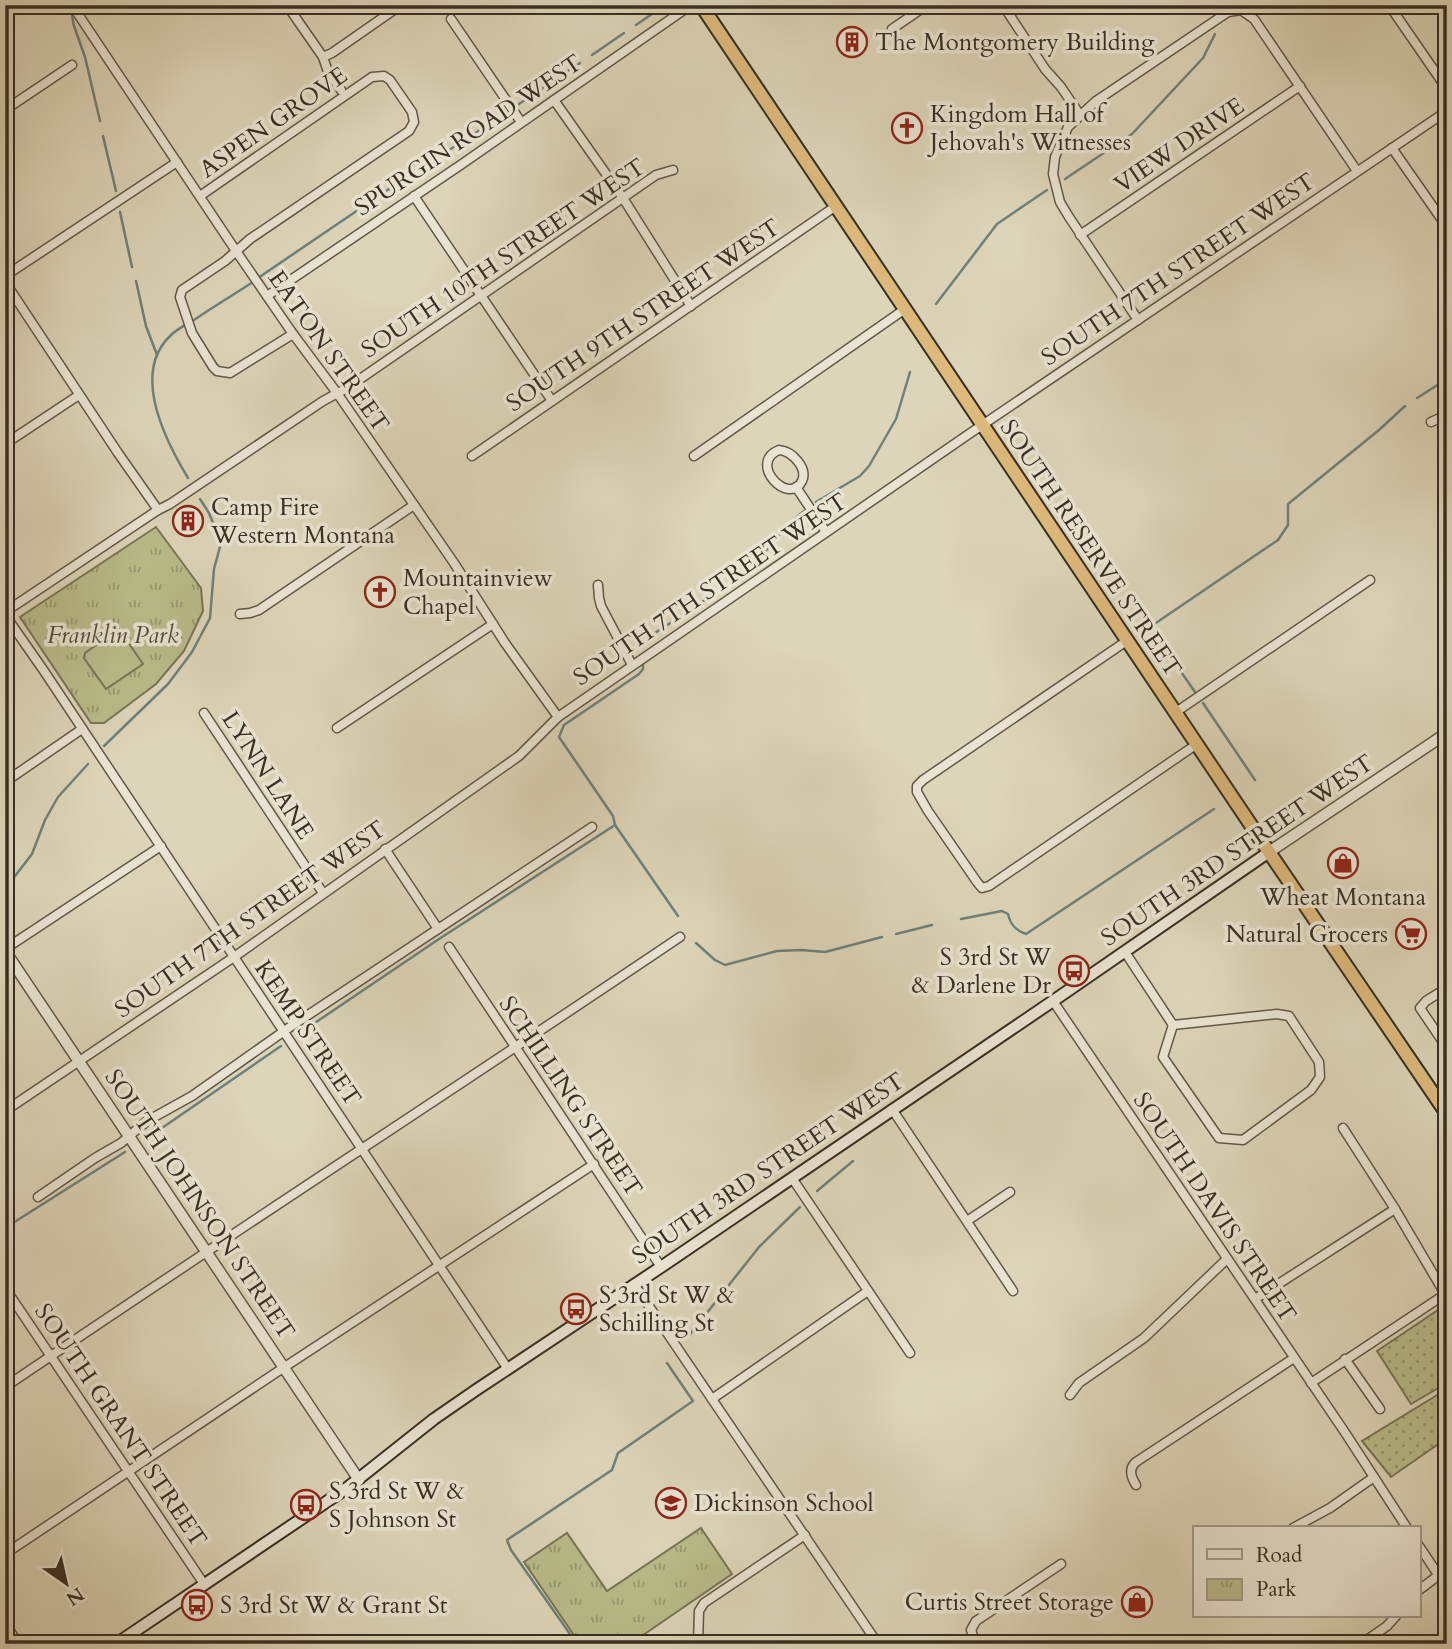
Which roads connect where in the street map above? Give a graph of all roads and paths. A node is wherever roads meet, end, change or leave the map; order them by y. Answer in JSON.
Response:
{"nodes":[{"id":1,"x":72,"y":5,"type":"edge"},
{"id":2,"x":291,"y":5,"type":"edge"},
{"id":3,"x":401,"y":5,"type":"edge"},
{"id":4,"x":691,"y":5,"type":"edge"},
{"id":5,"x":701,"y":5,"type":"edge"},
{"id":6,"x":927,"y":5,"type":"edge"},
{"id":7,"x":1003,"y":5,"type":"edge"},
{"id":8,"x":1389,"y":5,"type":"edge"},
{"id":9,"x":451,"y":19,"type":"dead end"},
{"id":10,"x":891,"y":29,"type":"dead end"},
{"id":11,"x":323,"y":57,"type":"junction"},
{"id":12,"x":72,"y":65,"type":"dead end"},
{"id":13,"x":1300,"y":86,"type":"junction"},
{"id":14,"x":1447,"y":89,"type":"edge"},
{"id":15,"x":341,"y":90,"type":"dead end"},
{"id":16,"x":554,"y":100,"type":"junction"},
{"id":17,"x":5,"y":110,"type":"edge"},
{"id":18,"x":1447,"y":111,"type":"edge"},
{"id":19,"x":1080,"y":114,"type":"junction"},
{"id":20,"x":521,"y":122,"type":"junction"},
{"id":21,"x":1392,"y":148,"type":"junction"},
{"id":22,"x":177,"y":162,"type":"junction"},
{"id":23,"x":673,"y":170,"type":"dead end"},
{"id":24,"x":1357,"y":171,"type":"junction"},
{"id":25,"x":200,"y":196,"type":"junction"},
{"id":26,"x":414,"y":196,"type":"junction"},
{"id":27,"x":623,"y":198,"type":"junction"},
{"id":28,"x":836,"y":206,"type":"junction"},
{"id":29,"x":1447,"y":228,"type":"edge"},
{"id":30,"x":1080,"y":235,"type":"junction"},
{"id":31,"x":236,"y":251,"type":"junction"},
{"id":32,"x":5,"y":276,"type":"edge"},
{"id":33,"x":5,"y":282,"type":"edge"},
{"id":34,"x":267,"y":296,"type":"junction"},
{"id":35,"x":480,"y":296,"type":"junction"},
{"id":36,"x":691,"y":306,"type":"junction"},
{"id":37,"x":905,"y":309,"type":"junction"},
{"id":38,"x":1138,"y":320,"type":"junction"},
{"id":39,"x":293,"y":334,"type":"junction"},
{"id":40,"x":337,"y":393,"type":"junction"},
{"id":41,"x":79,"y":395,"type":"junction"},
{"id":42,"x":552,"y":401,"type":"junction"},
{"id":43,"x":1447,"y":415,"type":"edge"},
{"id":44,"x":1431,"y":422,"type":"dead end"},
{"id":45,"x":983,"y":425,"type":"junction"},
{"id":46,"x":5,"y":444,"type":"edge"},
{"id":47,"x":472,"y":456,"type":"dead end"},
{"id":48,"x":694,"y":456,"type":"dead end"},
{"id":49,"x":796,"y":487,"type":"junction"},
{"id":50,"x":414,"y":505,"type":"junction"},
{"id":51,"x":158,"y":510,"type":"junction"},
{"id":52,"x":826,"y":532,"type":"junction"},
{"id":53,"x":1370,"y":580,"type":"dead end"},
{"id":54,"x":598,"y":585,"type":"dead end"},
{"id":55,"x":5,"y":613,"type":"edge"},
{"id":56,"x":240,"y":614,"type":"dead end"},
{"id":57,"x":493,"y":624,"type":"junction"},
{"id":58,"x":1128,"y":640,"type":"junction"},
{"id":59,"x":632,"y":666,"type":"junction"},
{"id":60,"x":1176,"y":712,"type":"junction"},
{"id":61,"x":204,"y":713,"type":"dead end"},
{"id":62,"x":558,"y":717,"type":"junction"},
{"id":63,"x":337,"y":728,"type":"dead end"},
{"id":64,"x":82,"y":729,"type":"junction"},
{"id":65,"x":1447,"y":733,"type":"edge"},
{"id":66,"x":1197,"y":744,"type":"junction"},
{"id":67,"x":5,"y":782,"type":"edge"},
{"id":68,"x":592,"y":827,"type":"dead end"},
{"id":69,"x":161,"y":846,"type":"junction"},
{"id":70,"x":385,"y":849,"type":"junction"},
{"id":71,"x":1269,"y":852,"type":"junction"},
{"id":72,"x":323,"y":893,"type":"junction"},
{"id":73,"x":438,"y":929,"type":"junction"},
{"id":74,"x":680,"y":937,"type":"dead end"},
{"id":75,"x":449,"y":947,"type":"dead end"},
{"id":76,"x":5,"y":950,"type":"edge"},
{"id":77,"x":1125,"y":952,"type":"junction"},
{"id":78,"x":234,"y":957,"type":"junction"},
{"id":79,"x":1447,"y":988,"type":"edge"},
{"id":80,"x":1054,"y":1001,"type":"junction"},
{"id":81,"x":1173,"y":1025,"type":"junction"},
{"id":82,"x":283,"y":1032,"type":"junction"},
{"id":83,"x":516,"y":1047,"type":"junction"},
{"id":84,"x":1447,"y":1048,"type":"edge"},
{"id":85,"x":79,"y":1061,"type":"junction"},
{"id":86,"x":892,"y":1109,"type":"junction"},
{"id":87,"x":5,"y":1111,"type":"edge"},
{"id":88,"x":1447,"y":1114,"type":"edge"},
{"id":89,"x":1343,"y":1128,"type":"dead end"},
{"id":90,"x":129,"y":1136,"type":"junction"},
{"id":91,"x":362,"y":1148,"type":"junction"},
{"id":92,"x":594,"y":1164,"type":"junction"},
{"id":93,"x":792,"y":1178,"type":"junction"},
{"id":94,"x":1010,"y":1192,"type":"dead end"},
{"id":95,"x":38,"y":1197,"type":"dead end"},
{"id":96,"x":1395,"y":1209,"type":"junction"},
{"id":97,"x":967,"y":1221,"type":"junction"},
{"id":98,"x":206,"y":1251,"type":"junction"},
{"id":99,"x":1227,"y":1259,"type":"junction"},
{"id":100,"x":440,"y":1265,"type":"junction"},
{"id":101,"x":661,"y":1267,"type":"junction"},
{"id":102,"x":634,"y":1284,"type":"junction"},
{"id":103,"x":5,"y":1287,"type":"edge"},
{"id":104,"x":868,"y":1291,"type":"junction"},
{"id":105,"x":1013,"y":1291,"type":"dead end"},
{"id":106,"x":1446,"y":1293,"type":"edge"},
{"id":107,"x":1255,"y":1300,"type":"junction"},
{"id":108,"x":910,"y":1353,"type":"dead end"},
{"id":109,"x":51,"y":1356,"type":"junction"},
{"id":110,"x":1294,"y":1358,"type":"junction"},
{"id":111,"x":1345,"y":1359,"type":"junction"},
{"id":112,"x":284,"y":1367,"type":"junction"},
{"id":113,"x":508,"y":1369,"type":"junction"},
{"id":114,"x":1311,"y":1383,"type":"junction"},
{"id":115,"x":5,"y":1387,"type":"edge"},
{"id":116,"x":1070,"y":1395,"type":"dead end"},
{"id":117,"x":712,"y":1399,"type":"junction"},
{"id":118,"x":1380,"y":1409,"type":"dead end"},
{"id":119,"x":129,"y":1472,"type":"junction"},
{"id":120,"x":1374,"y":1477,"type":"junction"},
{"id":121,"x":359,"y":1480,"type":"junction"},
{"id":122,"x":1136,"y":1485,"type":"dead end"},
{"id":123,"x":1297,"y":1526,"type":"edge"},
{"id":124,"x":1406,"y":1526,"type":"edge"},
{"id":125,"x":805,"y":1535,"type":"junction"},
{"id":126,"x":1420,"y":1547,"type":"edge"},
{"id":127,"x":5,"y":1554,"type":"edge"},
{"id":128,"x":1061,"y":1564,"type":"dead end"},
{"id":129,"x":1447,"y":1569,"type":"edge"},
{"id":130,"x":1438,"y":1574,"type":"junction"},
{"id":131,"x":204,"y":1584,"type":"junction"},
{"id":132,"x":1447,"y":1588,"type":"edge"},
{"id":133,"x":1420,"y":1589,"type":"edge"},
{"id":134,"x":1394,"y":1618,"type":"edge"},
{"id":135,"x":5,"y":1624,"type":"edge"},
{"id":136,"x":19,"y":1644,"type":"edge"},
{"id":137,"x":116,"y":1644,"type":"edge"},
{"id":138,"x":698,"y":1644,"type":"edge"},
{"id":139,"x":878,"y":1644,"type":"edge"},
{"id":140,"x":976,"y":1644,"type":"edge"},
{"id":141,"x":1361,"y":1644,"type":"edge"}],
"edges":[{"from":1,"to":22,"type":"street","name":"EATON STREET"},
{"from":2,"to":11,"type":"street"},
{"from":3,"to":11,"type":"street"},
{"from":4,"to":16,"type":"street","name":"SPURGIN ROAD WEST"},
{"from":5,"to":28,"type":"highway","name":"SOUTH RESERVE STREET"},
{"from":6,"to":10,"type":"street"},
{"from":7,"to":19,"type":"street"},
{"from":8,"to":14,"type":"street"},
{"from":9,"to":20,"type":"street"},
{"from":11,"to":15,"type":"street"},
{"from":12,"to":17,"type":"street"},
{"from":13,"to":19,"type":"street"},
{"from":13,"to":24,"type":"street"},
{"from":13,"to":30,"type":"street","name":"VIEW DRIVE"},
{"from":16,"to":20,"type":"street","name":"SPURGIN ROAD WEST"},
{"from":16,"to":27,"type":"street"},
{"from":18,"to":21,"type":"street","name":"SOUTH 7TH STREET WEST"},
{"from":19,"to":30,"type":"street"},
{"from":20,"to":26,"type":"street","name":"SPURGIN ROAD WEST"},
{"from":21,"to":24,"type":"street","name":"SOUTH 7TH STREET WEST"},
{"from":21,"to":29,"type":"street"},
{"from":22,"to":25,"type":"street","name":"EATON STREET"},
{"from":22,"to":32,"type":"street"},
{"from":23,"to":27,"type":"street","name":"SOUTH 10TH STREET WEST"},
{"from":24,"to":38,"type":"street","name":"SOUTH 7TH STREET WEST"},
{"from":25,"to":31,"type":"street","name":"EATON STREET"},
{"from":25,"to":31,"type":"street","name":"ASPEN GROVE"},
{"from":26,"to":34,"type":"street","name":"SPURGIN ROAD WEST"},
{"from":26,"to":35,"type":"street"},
{"from":27,"to":35,"type":"street","name":"SOUTH 10TH STREET WEST"},
{"from":27,"to":36,"type":"street"},
{"from":28,"to":36,"type":"street","name":"SOUTH 9TH STREET WEST"},
{"from":28,"to":37,"type":"highway","name":"SOUTH RESERVE STREET"},
{"from":30,"to":38,"type":"street"},
{"from":31,"to":34,"type":"street","name":"EATON STREET"},
{"from":31,"to":39,"type":"street","name":"ASPEN GROVE"},
{"from":33,"to":41,"type":"street"},
{"from":34,"to":39,"type":"street","name":"EATON STREET"},
{"from":35,"to":40,"type":"street","name":"SOUTH 10TH STREET WEST"},
{"from":35,"to":42,"type":"street"},
{"from":36,"to":42,"type":"street","name":"SOUTH 9TH STREET WEST"},
{"from":37,"to":45,"type":"highway","name":"SOUTH RESERVE STREET"},
{"from":37,"to":48,"type":"street"},
{"from":38,"to":45,"type":"street","name":"SOUTH 7TH STREET WEST"},
{"from":39,"to":40,"type":"street","name":"EATON STREET"},
{"from":40,"to":50,"type":"street","name":"EATON STREET"},
{"from":40,"to":51,"type":"street","name":"SOUTH 10TH STREET WEST"},
{"from":41,"to":46,"type":"street"},
{"from":41,"to":51,"type":"street"},
{"from":42,"to":47,"type":"street","name":"SOUTH 9TH STREET WEST"},
{"from":43,"to":44,"type":"street"},
{"from":45,"to":52,"type":"street","name":"SOUTH 7TH STREET WEST"},
{"from":45,"to":58,"type":"highway","name":"SOUTH RESERVE STREET"},
{"from":49,"to":49,"type":"street"},
{"from":49,"to":52,"type":"street"},
{"from":50,"to":56,"type":"street"},
{"from":50,"to":57,"type":"street","name":"EATON STREET"},
{"from":51,"to":55,"type":"street","name":"SOUTH 10TH STREET WEST"},
{"from":52,"to":59,"type":"street","name":"SOUTH 7TH STREET WEST"},
{"from":53,"to":60,"type":"street"},
{"from":54,"to":59,"type":"street"},
{"from":55,"to":64,"type":"street","name":"KEMP STREET"},
{"from":57,"to":62,"type":"street","name":"EATON STREET"},
{"from":57,"to":63,"type":"street"},
{"from":58,"to":60,"type":"highway","name":"SOUTH RESERVE STREET"},
{"from":58,"to":66,"type":"street"},
{"from":59,"to":62,"type":"street","name":"SOUTH 7TH STREET WEST"},
{"from":60,"to":66,"type":"highway","name":"SOUTH RESERVE STREET"},
{"from":61,"to":72,"type":"street","name":"LYNN LANE"},
{"from":62,"to":70,"type":"street","name":"SOUTH 7TH STREET WEST"},
{"from":64,"to":67,"type":"street"},
{"from":64,"to":69,"type":"street","name":"KEMP STREET"},
{"from":65,"to":71,"type":"street","name":"SOUTH 3RD STREET WEST"},
{"from":66,"to":71,"type":"highway","name":"SOUTH RESERVE STREET"},
{"from":68,"to":73,"type":"street"},
{"from":69,"to":76,"type":"street"},
{"from":69,"to":78,"type":"street","name":"KEMP STREET"},
{"from":70,"to":72,"type":"street","name":"SOUTH 7TH STREET WEST"},
{"from":70,"to":73,"type":"street"},
{"from":71,"to":77,"type":"main road","name":"SOUTH 3RD STREET WEST"},
{"from":71,"to":88,"type":"highway","name":"SOUTH RESERVE STREET"},
{"from":72,"to":78,"type":"street","name":"SOUTH 7TH STREET WEST"},
{"from":73,"to":82,"type":"street"},
{"from":74,"to":83,"type":"street"},
{"from":75,"to":83,"type":"street","name":"SCHILLING STREET"},
{"from":76,"to":85,"type":"street","name":"SOUTH JOHNSON STREET"},
{"from":77,"to":80,"type":"main road","name":"SOUTH 3RD STREET WEST"},
{"from":77,"to":81,"type":"street"},
{"from":78,"to":82,"type":"street","name":"KEMP STREET"},
{"from":78,"to":85,"type":"street","name":"SOUTH 7TH STREET WEST"},
{"from":79,"to":84,"type":"street"},
{"from":80,"to":86,"type":"main road","name":"SOUTH 3RD STREET WEST"},
{"from":80,"to":99,"type":"street","name":"SOUTH DAVIS STREET"},
{"from":81,"to":81,"type":"street"},
{"from":82,"to":90,"type":"street"},
{"from":82,"to":91,"type":"street","name":"KEMP STREET"},
{"from":83,"to":91,"type":"street"},
{"from":83,"to":92,"type":"street","name":"SCHILLING STREET"},
{"from":85,"to":87,"type":"street","name":"SOUTH 7TH STREET WEST"},
{"from":85,"to":90,"type":"street","name":"SOUTH JOHNSON STREET"},
{"from":86,"to":93,"type":"main road","name":"SOUTH 3RD STREET WEST"},
{"from":86,"to":97,"type":"street"},
{"from":89,"to":96,"type":"street"},
{"from":90,"to":95,"type":"street"},
{"from":90,"to":98,"type":"street","name":"SOUTH JOHNSON STREET"},
{"from":91,"to":98,"type":"street"},
{"from":91,"to":100,"type":"street","name":"KEMP STREET"},
{"from":92,"to":100,"type":"street"},
{"from":92,"to":101,"type":"street","name":"SCHILLING STREET"},
{"from":93,"to":101,"type":"main road","name":"SOUTH 3RD STREET WEST"},
{"from":93,"to":104,"type":"street"},
{"from":94,"to":97,"type":"street"},
{"from":96,"to":106,"type":"street"},
{"from":96,"to":107,"type":"street"},
{"from":97,"to":105,"type":"street"},
{"from":98,"to":109,"type":"street"},
{"from":98,"to":112,"type":"street","name":"SOUTH JOHNSON STREET"},
{"from":99,"to":107,"type":"street","name":"SOUTH DAVIS STREET"},
{"from":99,"to":116,"type":"street"},
{"from":100,"to":112,"type":"street"},
{"from":100,"to":113,"type":"street","name":"KEMP STREET"},
{"from":101,"to":102,"type":"main road","name":"SOUTH 3RD STREET WEST"},
{"from":102,"to":113,"type":"main road","name":"SOUTH 3RD STREET WEST"},
{"from":102,"to":117,"type":"street"},
{"from":103,"to":109,"type":"street","name":"SOUTH GRANT STREET"},
{"from":104,"to":108,"type":"street"},
{"from":104,"to":117,"type":"street"},
{"from":106,"to":111,"type":"street"},
{"from":107,"to":110,"type":"street","name":"SOUTH DAVIS STREET"},
{"from":109,"to":115,"type":"street"},
{"from":109,"to":119,"type":"street","name":"SOUTH GRANT STREET"},
{"from":110,"to":114,"type":"street","name":"SOUTH DAVIS STREET"},
{"from":110,"to":122,"type":"street"},
{"from":111,"to":114,"type":"street"},
{"from":111,"to":118,"type":"street"},
{"from":112,"to":119,"type":"street"},
{"from":112,"to":121,"type":"street","name":"SOUTH JOHNSON STREET"},
{"from":113,"to":121,"type":"main road","name":"SOUTH 3RD STREET WEST"},
{"from":114,"to":120,"type":"street","name":"SOUTH DAVIS STREET"},
{"from":117,"to":125,"type":"street"},
{"from":119,"to":127,"type":"street"},
{"from":119,"to":131,"type":"street","name":"SOUTH GRANT STREET"},
{"from":120,"to":123,"type":"street"},
{"from":120,"to":124,"type":"street","name":"SOUTH DAVIS STREET"},
{"from":121,"to":131,"type":"main road","name":"SOUTH 3RD STREET WEST"},
{"from":125,"to":138,"type":"street"},
{"from":125,"to":139,"type":"street"},
{"from":126,"to":130,"type":"street"},
{"from":128,"to":140,"type":"street"},
{"from":129,"to":130,"type":"street"},
{"from":130,"to":132,"type":"street"},
{"from":130,"to":133,"type":"street"},
{"from":131,"to":137,"type":"main road","name":"SOUTH 3RD STREET WEST"},
{"from":134,"to":141,"type":"street"},
{"from":135,"to":136,"type":"street"}]}
